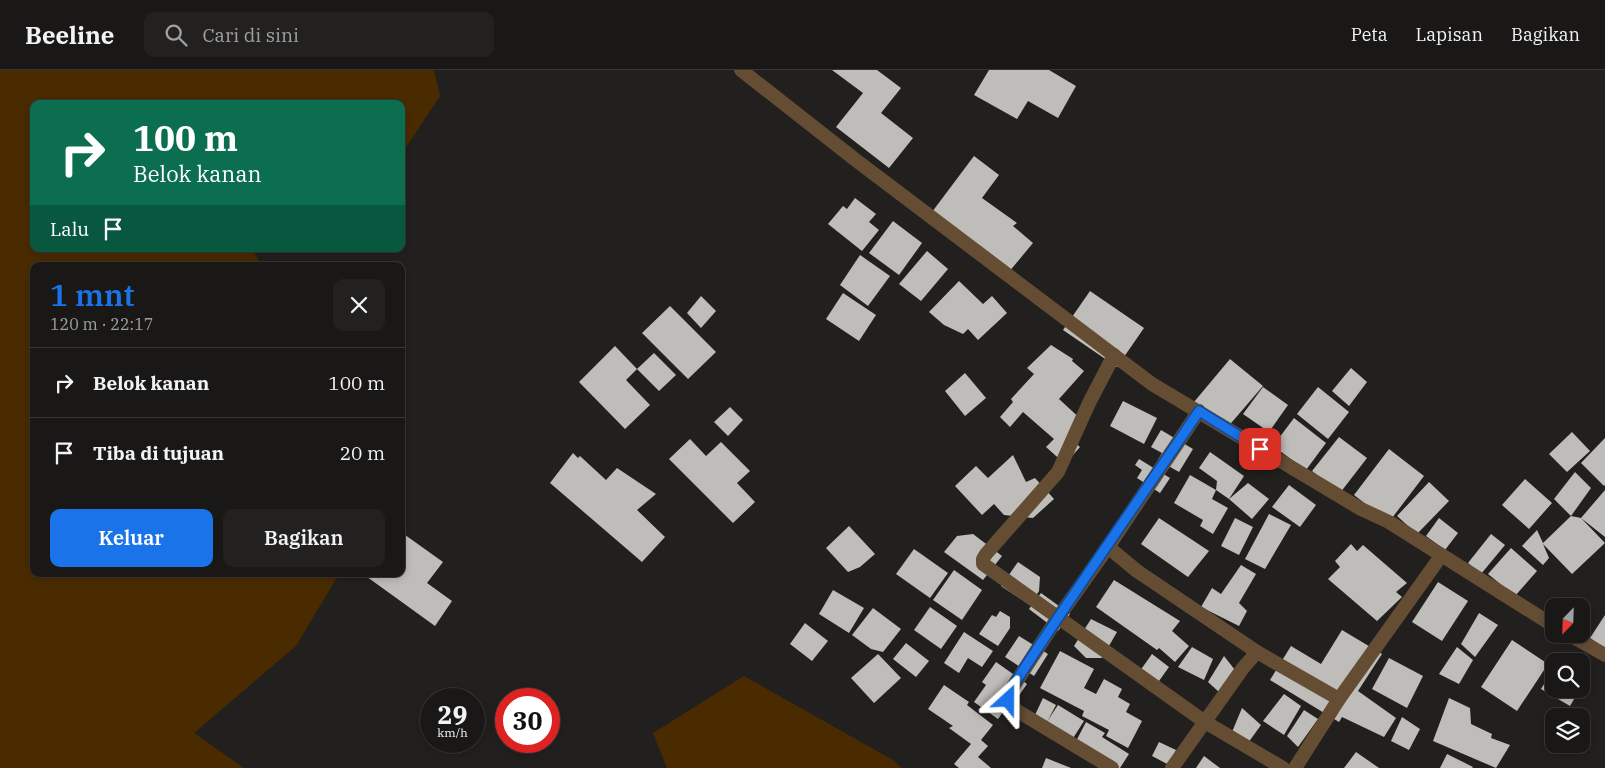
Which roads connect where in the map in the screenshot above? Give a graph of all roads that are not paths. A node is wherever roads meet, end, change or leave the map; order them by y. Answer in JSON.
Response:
{"nodes":[{"id":1,"x":742,"y":70,"type":"edge"},
{"id":2,"x":1114,"y":355,"type":"junction"},
{"id":3,"x":1199,"y":411,"type":"junction"},
{"id":4,"x":1108,"y":547,"type":"junction"},
{"id":5,"x":1441,"y":556,"type":"junction"},
{"id":6,"x":1056,"y":619,"type":"junction"},
{"id":7,"x":1545,"y":620,"type":"edge"},
{"id":8,"x":1584,"y":643,"type":"edge"},
{"id":9,"x":1257,"y":652,"type":"junction"},
{"id":10,"x":1605,"y":655,"type":"edge"},
{"id":11,"x":1339,"y":699,"type":"junction"},
{"id":12,"x":1205,"y":722,"type":"junction"},
{"id":13,"x":1112,"y":768,"type":"edge"},
{"id":14,"x":1172,"y":768,"type":"edge"},
{"id":15,"x":1283,"y":768,"type":"edge"},
{"id":16,"x":1295,"y":768,"type":"edge"}],
"edges":[{"from":1,"to":2,"type":"street"},
{"from":2,"to":3,"type":"street"},
{"from":2,"to":6,"type":"street"},
{"from":3,"to":4,"type":"street"},
{"from":3,"to":5,"type":"street"},
{"from":4,"to":6,"type":"street"},
{"from":4,"to":9,"type":"street"},
{"from":5,"to":7,"type":"street"},
{"from":5,"to":11,"type":"street"},
{"from":6,"to":12,"type":"street"},
{"from":6,"to":13,"type":"street"},
{"from":8,"to":10,"type":"street"},
{"from":9,"to":11,"type":"street"},
{"from":9,"to":12,"type":"street"},
{"from":11,"to":16,"type":"street"},
{"from":12,"to":14,"type":"street"},
{"from":12,"to":15,"type":"street"}]}
